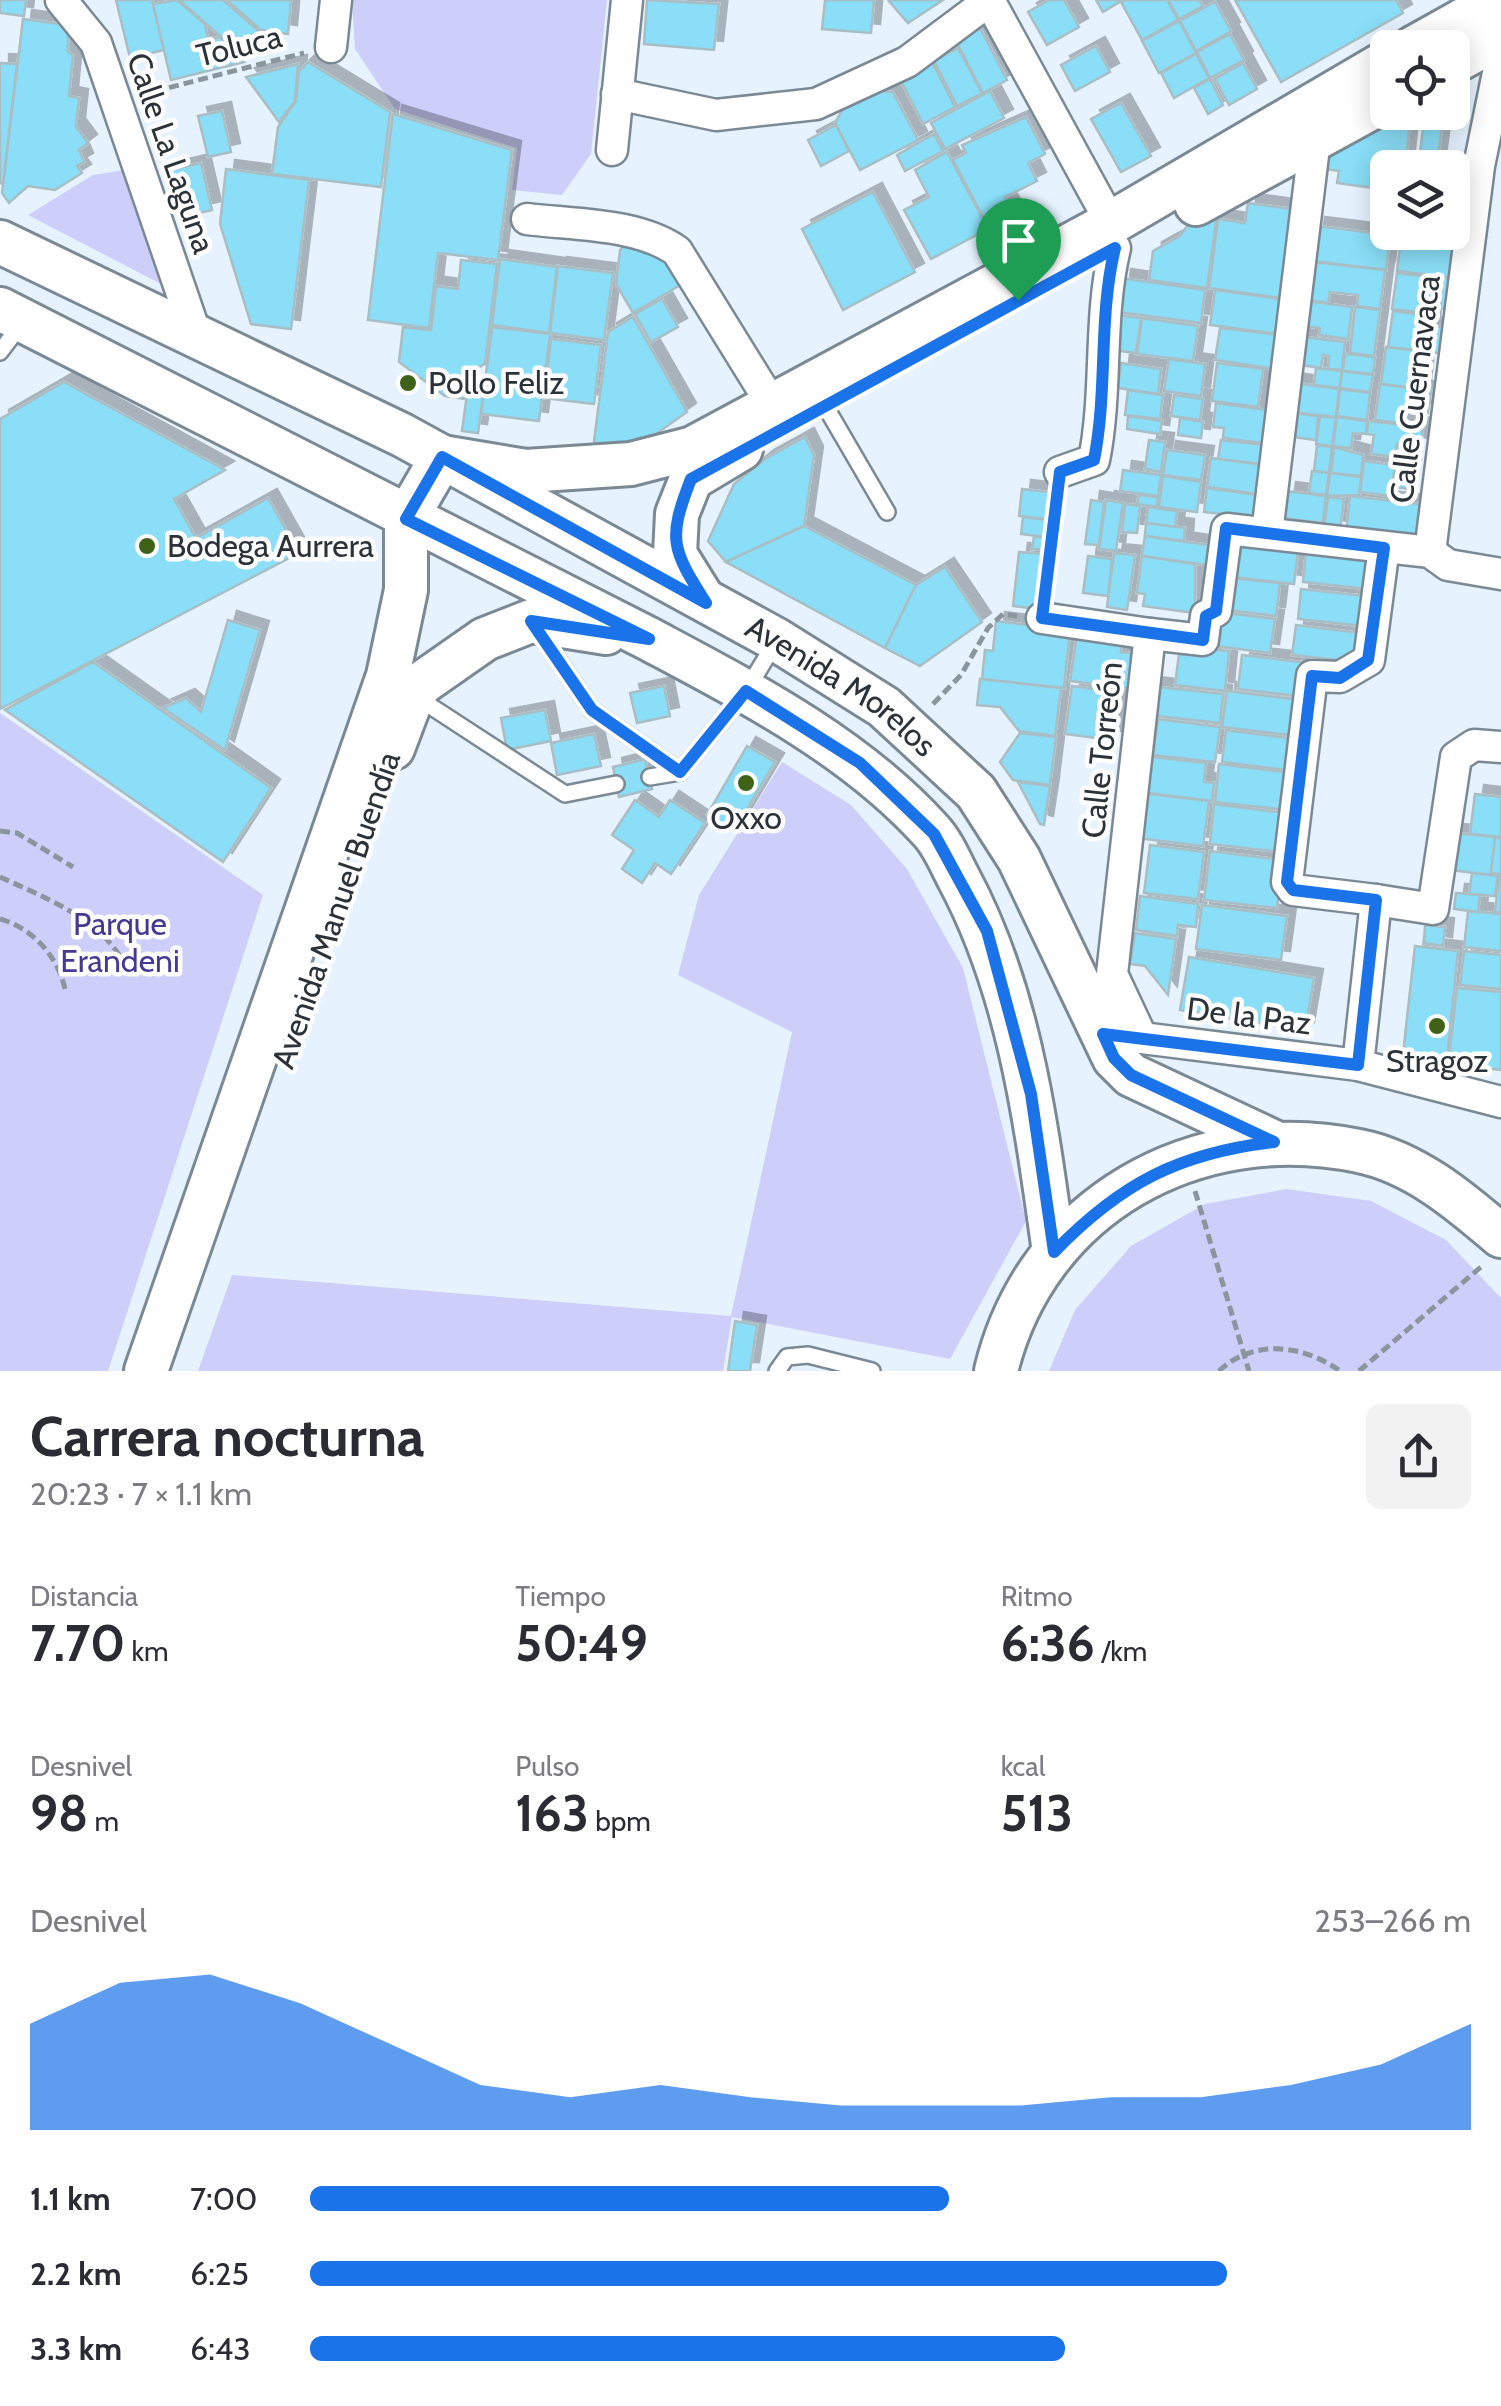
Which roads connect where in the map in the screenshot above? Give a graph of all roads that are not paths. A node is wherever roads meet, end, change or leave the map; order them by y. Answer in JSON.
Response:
{"nodes":[{"id":1,"x":61,"y":0,"type":"edge"},
{"id":2,"x":336,"y":0,"type":"edge"},
{"id":3,"x":627,"y":0,"type":"edge"},
{"id":4,"x":990,"y":0,"type":"edge"},
{"id":5,"x":1499,"y":0,"type":"edge"},
{"id":6,"x":1445,"y":30,"type":"edge"},
{"id":7,"x":1501,"y":36,"type":"edge"},
{"id":8,"x":331,"y":47,"type":"road end"},
{"id":9,"x":1470,"y":53,"type":"edge"},
{"id":10,"x":1501,"y":58,"type":"edge"},
{"id":11,"x":1370,"y":72,"type":"edge"},
{"id":12,"x":618,"y":94,"type":"junction"},
{"id":13,"x":1370,"y":109,"type":"edge"},
{"id":14,"x":1316,"y":139,"type":"junction"},
{"id":15,"x":612,"y":150,"type":"dead end"},
{"id":16,"x":527,"y":219,"type":"dead end"},
{"id":17,"x":1113,"y":235,"type":"junction"},
{"id":18,"x":0,"y":242,"type":"edge"},
{"id":19,"x":8,"y":327,"type":"edge"},
{"id":20,"x":197,"y":338,"type":"junction"},
{"id":21,"x":824,"y":404,"type":"junction"},
{"id":22,"x":773,"y":406,"type":"junction"},
{"id":23,"x":442,"y":457,"type":"junction"},
{"id":24,"x":1060,"y":472,"type":"road end"},
{"id":25,"x":887,"y":512,"type":"dead end"},
{"id":26,"x":406,"y":519,"type":"junction"},
{"id":27,"x":1266,"y":534,"type":"junction"},
{"id":28,"x":1384,"y":548,"type":"junction"},
{"id":29,"x":1430,"y":552,"type":"junction"},
{"id":30,"x":1501,"y":574,"type":"edge"},
{"id":31,"x":706,"y":603,"type":"junction"},
{"id":32,"x":1042,"y":618,"type":"road end"},
{"id":33,"x":531,"y":621,"type":"junction"},
{"id":34,"x":1150,"y":634,"type":"junction"},
{"id":35,"x":649,"y":639,"type":"junction"},
{"id":36,"x":776,"y":640,"type":"junction"},
{"id":37,"x":746,"y":691,"type":"junction"},
{"id":38,"x":413,"y":695,"type":"junction"},
{"id":39,"x":1501,"y":747,"type":"edge"},
{"id":40,"x":680,"y":772,"type":"junction"},
{"id":41,"x":650,"y":777,"type":"dead end"},
{"id":42,"x":616,"y":784,"type":"dead end"},
{"id":43,"x":1376,"y":900,"type":"junction"},
{"id":44,"x":1122,"y":1036,"type":"junction"},
{"id":45,"x":1358,"y":1065,"type":"junction"},
{"id":46,"x":1501,"y":1102,"type":"edge"},
{"id":47,"x":1274,"y":1142,"type":"junction"},
{"id":48,"x":1494,"y":1249,"type":"edge"},
{"id":49,"x":1054,"y":1252,"type":"junction"},
{"id":50,"x":146,"y":1371,"type":"edge"},
{"id":51,"x":173,"y":1371,"type":"edge"},
{"id":52,"x":777,"y":1371,"type":"edge"},
{"id":53,"x":872,"y":1371,"type":"edge"},
{"id":54,"x":996,"y":1371,"type":"edge"}],
"edges":[{"from":1,"to":20,"type":"street","name":"Calle La Laguna"},
{"from":2,"to":8,"type":"street"},
{"from":3,"to":12,"type":"street"},
{"from":4,"to":12,"type":"street"},
{"from":4,"to":17,"type":"street"},
{"from":5,"to":6,"type":"street"},
{"from":7,"to":9,"type":"street"},
{"from":10,"to":29,"type":"street","name":"Calle Cuernavaca"},
{"from":11,"to":17,"type":"street"},
{"from":12,"to":15,"type":"street"},
{"from":13,"to":14,"type":"street"},
{"from":14,"to":17,"type":"street"},
{"from":14,"to":27,"type":"street"},
{"from":16,"to":22,"type":"street"},
{"from":17,"to":21,"type":"street"},
{"from":17,"to":22,"type":"street"},
{"from":17,"to":24,"type":"street"},
{"from":18,"to":20,"type":"street","name":"Avenida Morelos"},
{"from":19,"to":26,"type":"street","name":"Avenida Morelos"},
{"from":20,"to":23,"type":"street","name":"Avenida Morelos"},
{"from":21,"to":25,"type":"lane"},
{"from":21,"to":31,"type":"street"},
{"from":22,"to":23,"type":"street"},
{"from":23,"to":26,"type":"street"},
{"from":23,"to":31,"type":"street","name":"Avenida Morelos"},
{"from":26,"to":35,"type":"street","name":"Avenida Morelos"},
{"from":26,"to":50,"type":"street","name":"Avenida Manuel Buendía"},
{"from":27,"to":28,"type":"street"},
{"from":27,"to":34,"type":"street","name":"Calle Torreón"},
{"from":28,"to":29,"type":"street"},
{"from":28,"to":43,"type":"street","name":"Calle Cuernavaca"},
{"from":29,"to":30,"type":"street"},
{"from":31,"to":36,"type":"street","name":"Avenida Morelos"},
{"from":32,"to":34,"type":"street"},
{"from":33,"to":35,"type":"street"},
{"from":33,"to":38,"type":"street"},
{"from":33,"to":40,"type":"lane"},
{"from":34,"to":44,"type":"street","name":"Calle Torreón"},
{"from":35,"to":37,"type":"street","name":"Avenida Morelos"},
{"from":36,"to":37,"type":"lane"},
{"from":36,"to":44,"type":"street","name":"Avenida Morelos"},
{"from":37,"to":40,"type":"lane"},
{"from":37,"to":49,"type":"street","name":"Avenida Morelos"},
{"from":38,"to":42,"type":"lane"},
{"from":38,"to":51,"type":"street","name":"Avenida Manuel Buendía"},
{"from":39,"to":43,"type":"street","name":"Calle Cuernavaca"},
{"from":40,"to":41,"type":"lane"},
{"from":43,"to":45,"type":"street"},
{"from":44,"to":45,"type":"street","name":"De la Paz"},
{"from":44,"to":47,"type":"street","name":"Avenida Morelos"},
{"from":45,"to":46,"type":"street","name":"De la Paz"},
{"from":47,"to":48,"type":"street"},
{"from":47,"to":49,"type":"street"},
{"from":49,"to":54,"type":"street"},
{"from":52,"to":53,"type":"lane"}]}
